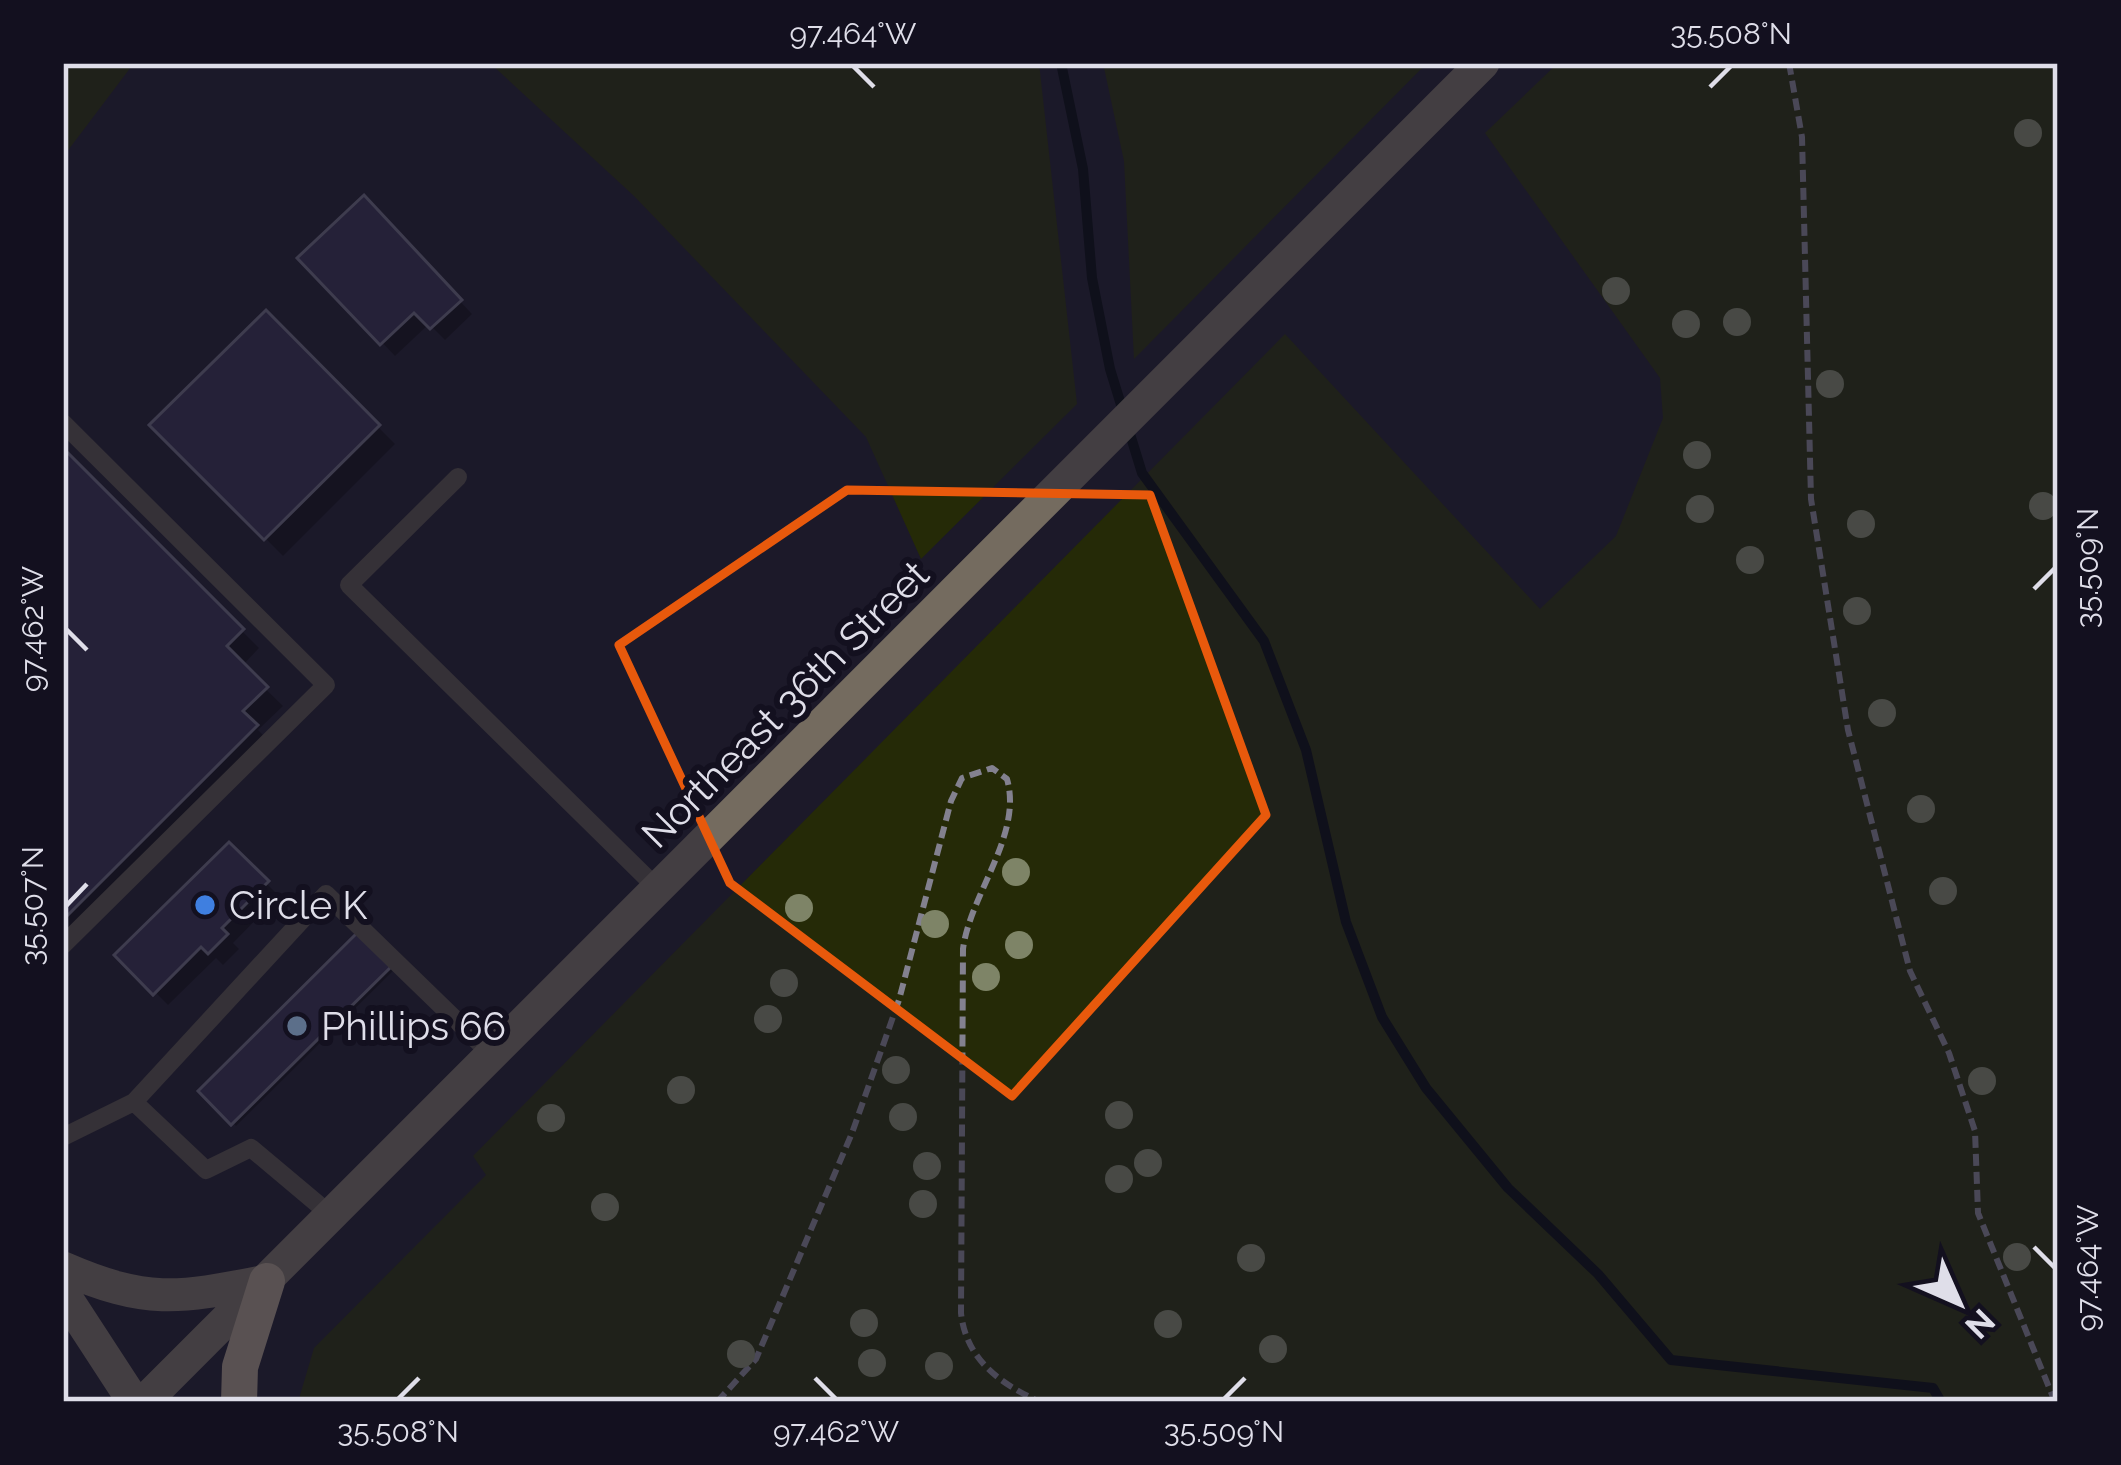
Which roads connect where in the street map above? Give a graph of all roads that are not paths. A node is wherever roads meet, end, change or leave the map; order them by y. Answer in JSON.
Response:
{"nodes":[{"id":1,"x":1483,"y":63,"type":"edge"},
{"id":2,"x":63,"y":423,"type":"edge"},
{"id":3,"x":458,"y":478,"type":"dead end"},
{"id":4,"x":658,"y":890,"type":"junction"},
{"id":5,"x":63,"y":945,"type":"edge"},
{"id":6,"x":493,"y":1055,"type":"junction"},
{"id":7,"x":134,"y":1102,"type":"junction"},
{"id":8,"x":63,"y":1137,"type":"edge"},
{"id":9,"x":332,"y":1216,"type":"junction"},
{"id":10,"x":63,"y":1268,"type":"edge"},
{"id":11,"x":267,"y":1281,"type":"junction"},
{"id":12,"x":63,"y":1293,"type":"edge"},
{"id":13,"x":134,"y":1402,"type":"edge"},
{"id":14,"x":144,"y":1402,"type":"edge"},
{"id":15,"x":238,"y":1402,"type":"edge"}],
"edges":[{"from":1,"to":4,"type":"main road","name":"Northeast 36th Street"},
{"from":2,"to":5,"type":"lane"},
{"from":3,"to":4,"type":"lane"},
{"from":4,"to":6,"type":"main road","name":"Northeast 36th Street"},
{"from":6,"to":7,"type":"lane"},
{"from":6,"to":9,"type":"main road","name":"Northeast 36th Street"},
{"from":7,"to":8,"type":"lane"},
{"from":7,"to":9,"type":"lane"},
{"from":9,"to":11,"type":"main road","name":"Northeast 36th Street"},
{"from":10,"to":11,"type":"main road"},
{"from":11,"to":14,"type":"main road","name":"Northeast 36th Street"},
{"from":11,"to":15,"type":"highway"},
{"from":12,"to":13,"type":"main road"}]}
